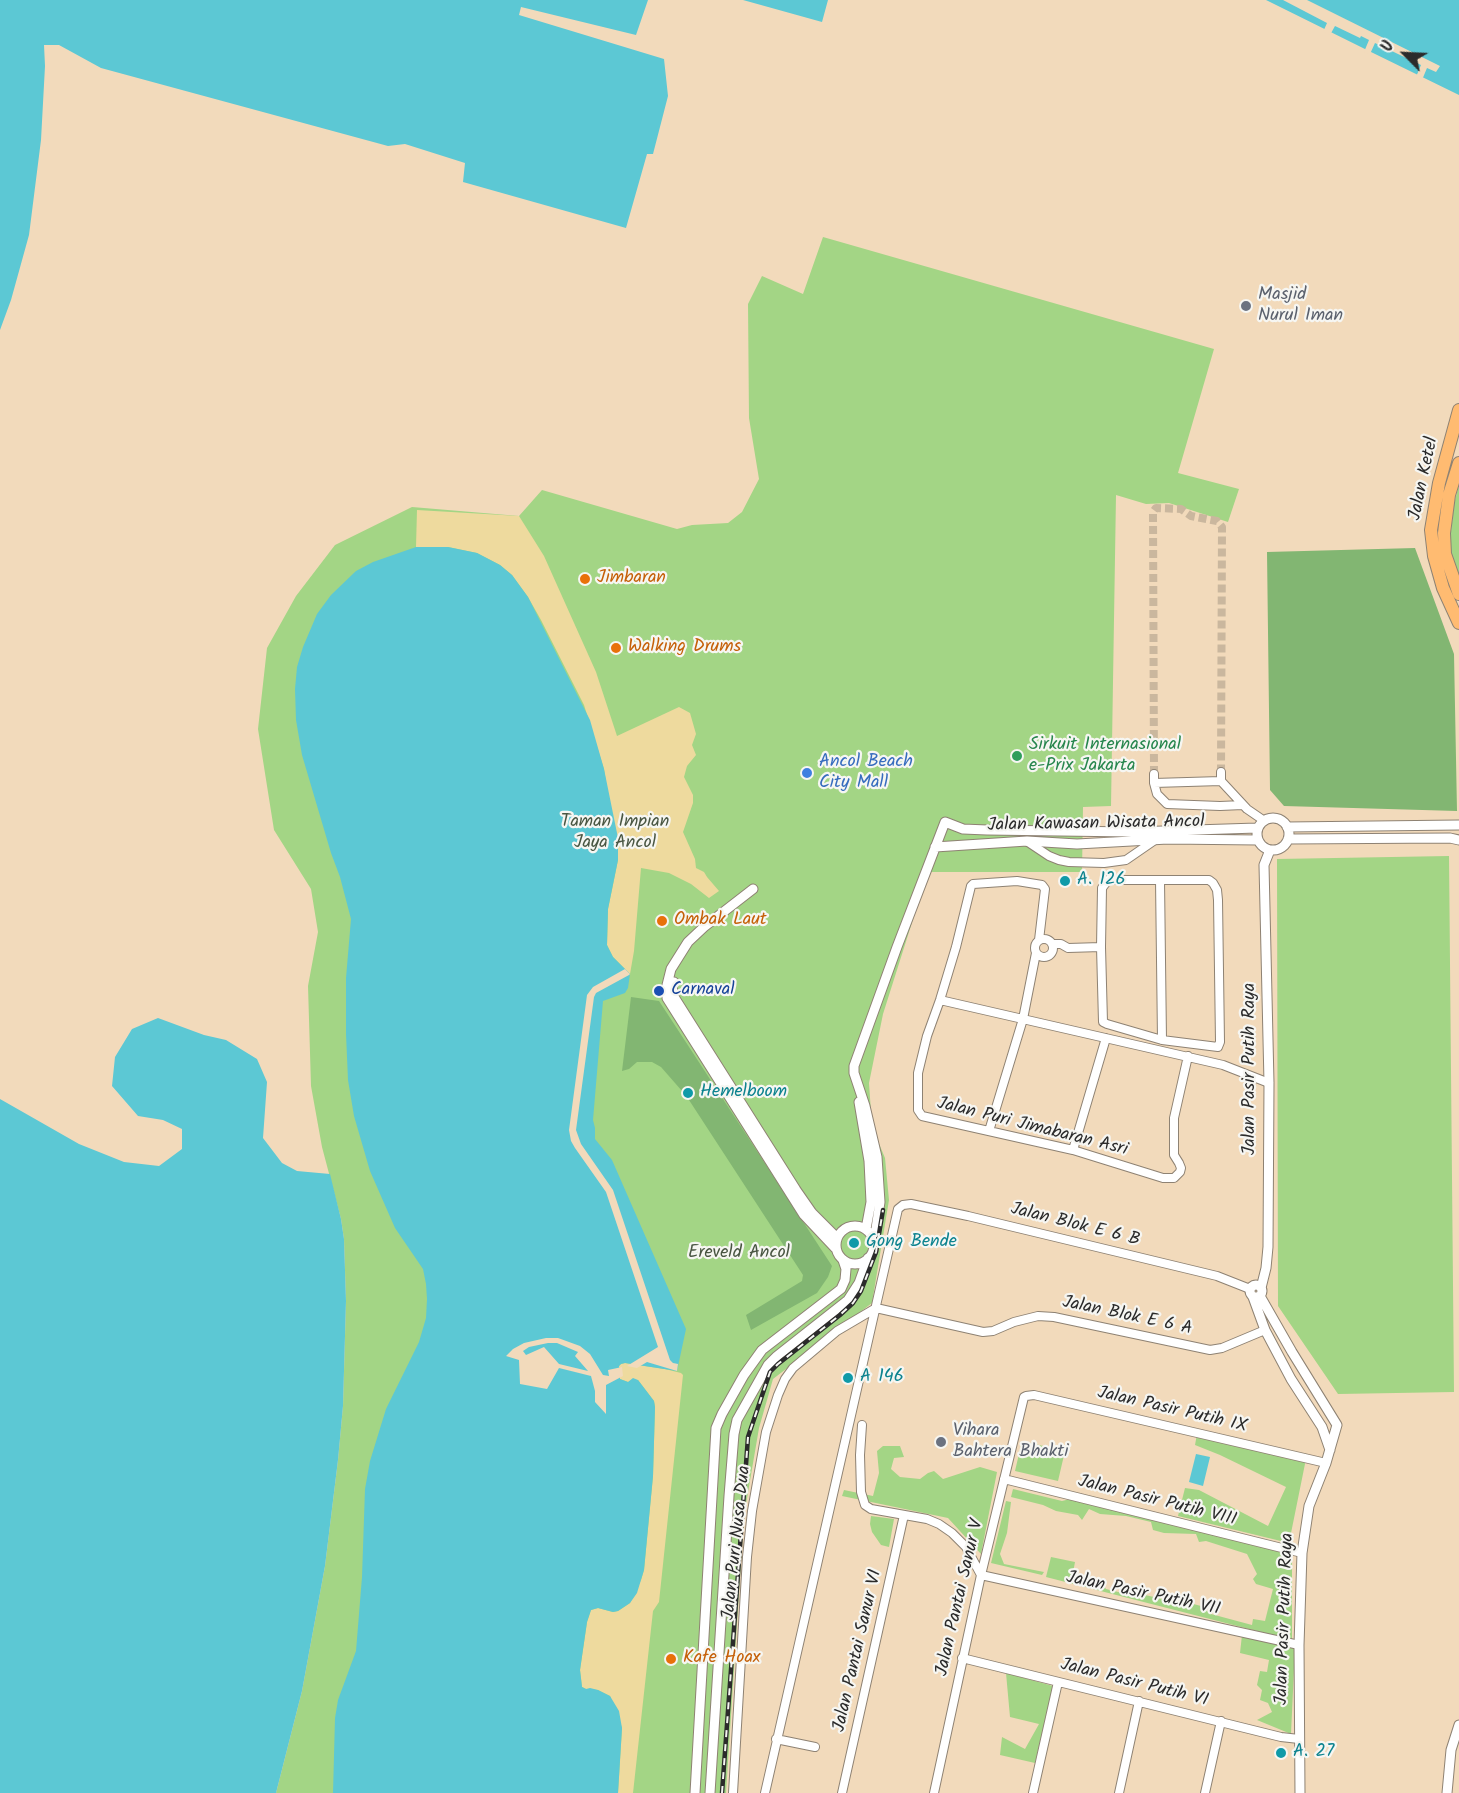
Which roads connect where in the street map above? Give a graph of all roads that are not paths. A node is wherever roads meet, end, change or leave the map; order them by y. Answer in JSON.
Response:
{"nodes":[{"id":1,"x":1459,"y":410,"type":"edge"},
{"id":2,"x":1459,"y":463,"type":"edge"},
{"id":3,"x":1440,"y":512,"type":"junction"},
{"id":4,"x":1459,"y":594,"type":"edge"},
{"id":5,"x":1459,"y":623,"type":"edge"},
{"id":6,"x":1221,"y":772,"type":"tunnel mouth"},
{"id":7,"x":1154,"y":774,"type":"tunnel mouth"},
{"id":8,"x":1221,"y":782,"type":"junction"},
{"id":9,"x":1154,"y":783,"type":"junction"},
{"id":10,"x":1243,"y":805,"type":"junction"},
{"id":11,"x":1260,"y":824,"type":"junction"},
{"id":12,"x":1459,"y":825,"type":"edge"},
{"id":13,"x":1287,"y":827,"type":"junction"},
{"id":14,"x":987,"y":830,"type":"junction"},
{"id":15,"x":1288,"y":839,"type":"junction"},
{"id":16,"x":1155,"y":840,"type":"junction"},
{"id":17,"x":1258,"y":840,"type":"junction"},
{"id":18,"x":1459,"y":840,"type":"edge"},
{"id":19,"x":1027,"y":841,"type":"junction"},
{"id":20,"x":985,"y":843,"type":"junction"},
{"id":21,"x":935,"y":847,"type":"junction"},
{"id":22,"x":1270,"y":850,"type":"junction"},
{"id":23,"x":1160,"y":880,"type":"junction"},
{"id":24,"x":1039,"y":940,"type":"junction"},
{"id":25,"x":1052,"y":944,"type":"junction"},
{"id":26,"x":1101,"y":947,"type":"junction"},
{"id":27,"x":1068,"y":948,"type":"junction"},
{"id":28,"x":1036,"y":953,"type":"junction"},
{"id":29,"x":1052,"y":954,"type":"junction"},
{"id":30,"x":940,"y":1000,"type":"junction"},
{"id":31,"x":1023,"y":1019,"type":"junction"},
{"id":32,"x":1106,"y":1038,"type":"junction"},
{"id":33,"x":1162,"y":1040,"type":"junction"},
{"id":34,"x":1188,"y":1056,"type":"junction"},
{"id":35,"x":1269,"y":1083,"type":"junction"},
{"id":36,"x":858,"y":1084,"type":"junction"},
{"id":37,"x":988,"y":1131,"type":"junction"},
{"id":38,"x":1073,"y":1150,"type":"junction"},
{"id":39,"x":866,"y":1229,"type":"junction"},
{"id":40,"x":837,"y":1238,"type":"junction"},
{"id":41,"x":874,"y":1242,"type":"junction"},
{"id":42,"x":836,"y":1249,"type":"junction"},
{"id":43,"x":868,"y":1258,"type":"junction"},
{"id":44,"x":843,"y":1260,"type":"junction"},
{"id":45,"x":1256,"y":1293,"type":"junction"},
{"id":46,"x":876,"y":1308,"type":"junction"},
{"id":47,"x":1265,"y":1330,"type":"junction"},
{"id":48,"x":1302,"y":1369,"type":"junction"},
{"id":49,"x":1291,"y":1378,"type":"junction"},
{"id":50,"x":1022,"y":1410,"type":"joint"},
{"id":51,"x":862,"y":1425,"type":"dead end"},
{"id":52,"x":1330,"y":1450,"type":"junction"},
{"id":53,"x":1326,"y":1463,"type":"junction"},
{"id":54,"x":1004,"y":1479,"type":"junction"},
{"id":55,"x":904,"y":1515,"type":"junction"},
{"id":56,"x":712,"y":1518,"type":"junction"},
{"id":57,"x":728,"y":1519,"type":"junction"},
{"id":58,"x":1302,"y":1553,"type":"junction"},
{"id":59,"x":981,"y":1575,"type":"junction"},
{"id":60,"x":1299,"y":1645,"type":"junction"},
{"id":61,"x":962,"y":1658,"type":"junction"},
{"id":62,"x":1058,"y":1682,"type":"junction"},
{"id":63,"x":1139,"y":1701,"type":"junction"},
{"id":64,"x":1221,"y":1721,"type":"junction"},
{"id":65,"x":1459,"y":1725,"type":"edge"},
{"id":66,"x":776,"y":1739,"type":"junction"},
{"id":67,"x":1299,"y":1739,"type":"junction"},
{"id":68,"x":814,"y":1746,"type":"dead end"},
{"id":69,"x":695,"y":1793,"type":"edge"},
{"id":70,"x":710,"y":1793,"type":"edge"},
{"id":71,"x":733,"y":1793,"type":"edge"},
{"id":72,"x":765,"y":1793,"type":"edge"},
{"id":73,"x":842,"y":1793,"type":"edge"},
{"id":74,"x":933,"y":1793,"type":"edge"},
{"id":75,"x":1033,"y":1793,"type":"edge"},
{"id":76,"x":1119,"y":1793,"type":"edge"},
{"id":77,"x":1205,"y":1793,"type":"edge"},
{"id":78,"x":1300,"y":1793,"type":"edge"},
{"id":79,"x":1447,"y":1793,"type":"edge"}],
"edges":[{"from":1,"to":3,"type":"highway","name":"Jalan Ketel"},
{"from":2,"to":3,"type":"highway","name":"Jalan Ketel"},
{"from":3,"to":4,"type":"highway","name":"Jalan Ketel"},
{"from":3,"to":5,"type":"highway","name":"Jalan Ketel"},
{"from":6,"to":8,"type":"street"},
{"from":7,"to":9,"type":"street"},
{"from":8,"to":9,"type":"street"},
{"from":8,"to":10,"type":"street"},
{"from":9,"to":10,"type":"street"},
{"from":10,"to":11,"type":"street"},
{"from":11,"to":13,"type":"street"},
{"from":11,"to":14,"type":"street","name":"Jalan Kawasan Wisata Ancol"},
{"from":11,"to":17,"type":"street"},
{"from":12,"to":13,"type":"street"},
{"from":13,"to":15,"type":"street"},
{"from":14,"to":20,"type":"street"},
{"from":14,"to":21,"type":"street","name":"Jalan Kawasan Wisata Ancol"},
{"from":15,"to":18,"type":"street"},
{"from":15,"to":22,"type":"street"},
{"from":16,"to":17,"type":"street","name":"Jalan Kawasan Wisata Ancol"},
{"from":16,"to":19,"type":"street","name":"Jalan Kawasan Wisata Ancol"},
{"from":16,"to":19,"type":"street"},
{"from":17,"to":22,"type":"street"},
{"from":19,"to":20,"type":"street","name":"Jalan Kawasan Wisata Ancol"},
{"from":20,"to":21,"type":"street","name":"Jalan Kawasan Wisata Ancol"},
{"from":21,"to":36,"type":"street"},
{"from":22,"to":35,"type":"street","name":"Jalan Pasir Putih Raya"},
{"from":23,"to":26,"type":"street"},
{"from":23,"to":33,"type":"street"},
{"from":23,"to":33,"type":"street"},
{"from":24,"to":25,"type":"street"},
{"from":24,"to":28,"type":"street"},
{"from":24,"to":30,"type":"street","name":"Jalan Puri Jimabaran Asri"},
{"from":25,"to":27,"type":"street"},
{"from":25,"to":29,"type":"street"},
{"from":26,"to":27,"type":"street"},
{"from":26,"to":33,"type":"street"},
{"from":27,"to":29,"type":"street"},
{"from":28,"to":29,"type":"street"},
{"from":28,"to":31,"type":"street"},
{"from":30,"to":31,"type":"street"},
{"from":30,"to":37,"type":"street","name":"Jalan Puri Jimabaran Asri"},
{"from":31,"to":32,"type":"street"},
{"from":31,"to":37,"type":"street"},
{"from":32,"to":34,"type":"street"},
{"from":32,"to":38,"type":"street"},
{"from":34,"to":35,"type":"street"},
{"from":34,"to":38,"type":"street","name":"Jalan Puri Jimabaran Asri"},
{"from":35,"to":45,"type":"street","name":"Jalan Pasir Putih Raya"},
{"from":36,"to":39,"type":"street"},
{"from":36,"to":41,"type":"street"},
{"from":37,"to":38,"type":"street","name":"Jalan Puri Jimabaran Asri"},
{"from":39,"to":40,"type":"street"},
{"from":39,"to":41,"type":"street"},
{"from":40,"to":42,"type":"street"},
{"from":40,"to":42,"type":"street"},
{"from":41,"to":43,"type":"street"},
{"from":42,"to":44,"type":"street"},
{"from":43,"to":44,"type":"street"},
{"from":43,"to":57,"type":"street"},
{"from":44,"to":56,"type":"street"},
{"from":45,"to":46,"type":"street","name":"Jalan Blok E 6 B"},
{"from":45,"to":47,"type":"street"},
{"from":45,"to":48,"type":"street","name":"Jalan Pasir Putih Raya"},
{"from":46,"to":47,"type":"street","name":"Jalan Blok E 6 A"},
{"from":46,"to":66,"type":"street"},
{"from":46,"to":71,"type":"street","name":"Jalan Puri Nusa Dua"},
{"from":47,"to":49,"type":"street"},
{"from":48,"to":49,"type":"street"},
{"from":48,"to":52,"type":"street","name":"Jalan Pasir Putih Raya"},
{"from":49,"to":52,"type":"street"},
{"from":50,"to":53,"type":"street","name":"Jalan Pasir Putih IX"},
{"from":50,"to":54,"type":"street","name":"Jalan Pantai Sanur V"},
{"from":51,"to":55,"type":"street"},
{"from":52,"to":53,"type":"street","name":"Jalan Pasir Putih Raya"},
{"from":53,"to":58,"type":"street","name":"Jalan Pasir Putih Raya"},
{"from":54,"to":58,"type":"street","name":"Jalan Pasir Putih VIII"},
{"from":54,"to":59,"type":"street","name":"Jalan Pantai Sanur V"},
{"from":55,"to":59,"type":"street"},
{"from":55,"to":73,"type":"street","name":"Jalan Pantai Sanur VI"},
{"from":56,"to":57,"type":"street"},
{"from":56,"to":69,"type":"street"},
{"from":57,"to":70,"type":"street"},
{"from":58,"to":60,"type":"street","name":"Jalan Pasir Putih Raya"},
{"from":59,"to":60,"type":"street","name":"Jalan Pasir Putih VII"},
{"from":59,"to":61,"type":"street","name":"Jalan Pantai Sanur V"},
{"from":60,"to":67,"type":"street","name":"Jalan Pasir Putih Raya"},
{"from":61,"to":62,"type":"street","name":"Jalan Pasir Putih VI"},
{"from":61,"to":74,"type":"street","name":"Jalan Pantai Sanur V"},
{"from":62,"to":63,"type":"street","name":"Jalan Pasir Putih VI"},
{"from":62,"to":75,"type":"street"},
{"from":63,"to":64,"type":"street","name":"Jalan Pasir Putih VI"},
{"from":63,"to":76,"type":"street"},
{"from":64,"to":67,"type":"street","name":"Jalan Pasir Putih VI"},
{"from":64,"to":77,"type":"street"},
{"from":65,"to":79,"type":"street"},
{"from":66,"to":68,"type":"street"},
{"from":66,"to":72,"type":"street"},
{"from":67,"to":78,"type":"street","name":"Jalan Pasir Putih Raya"}]}
